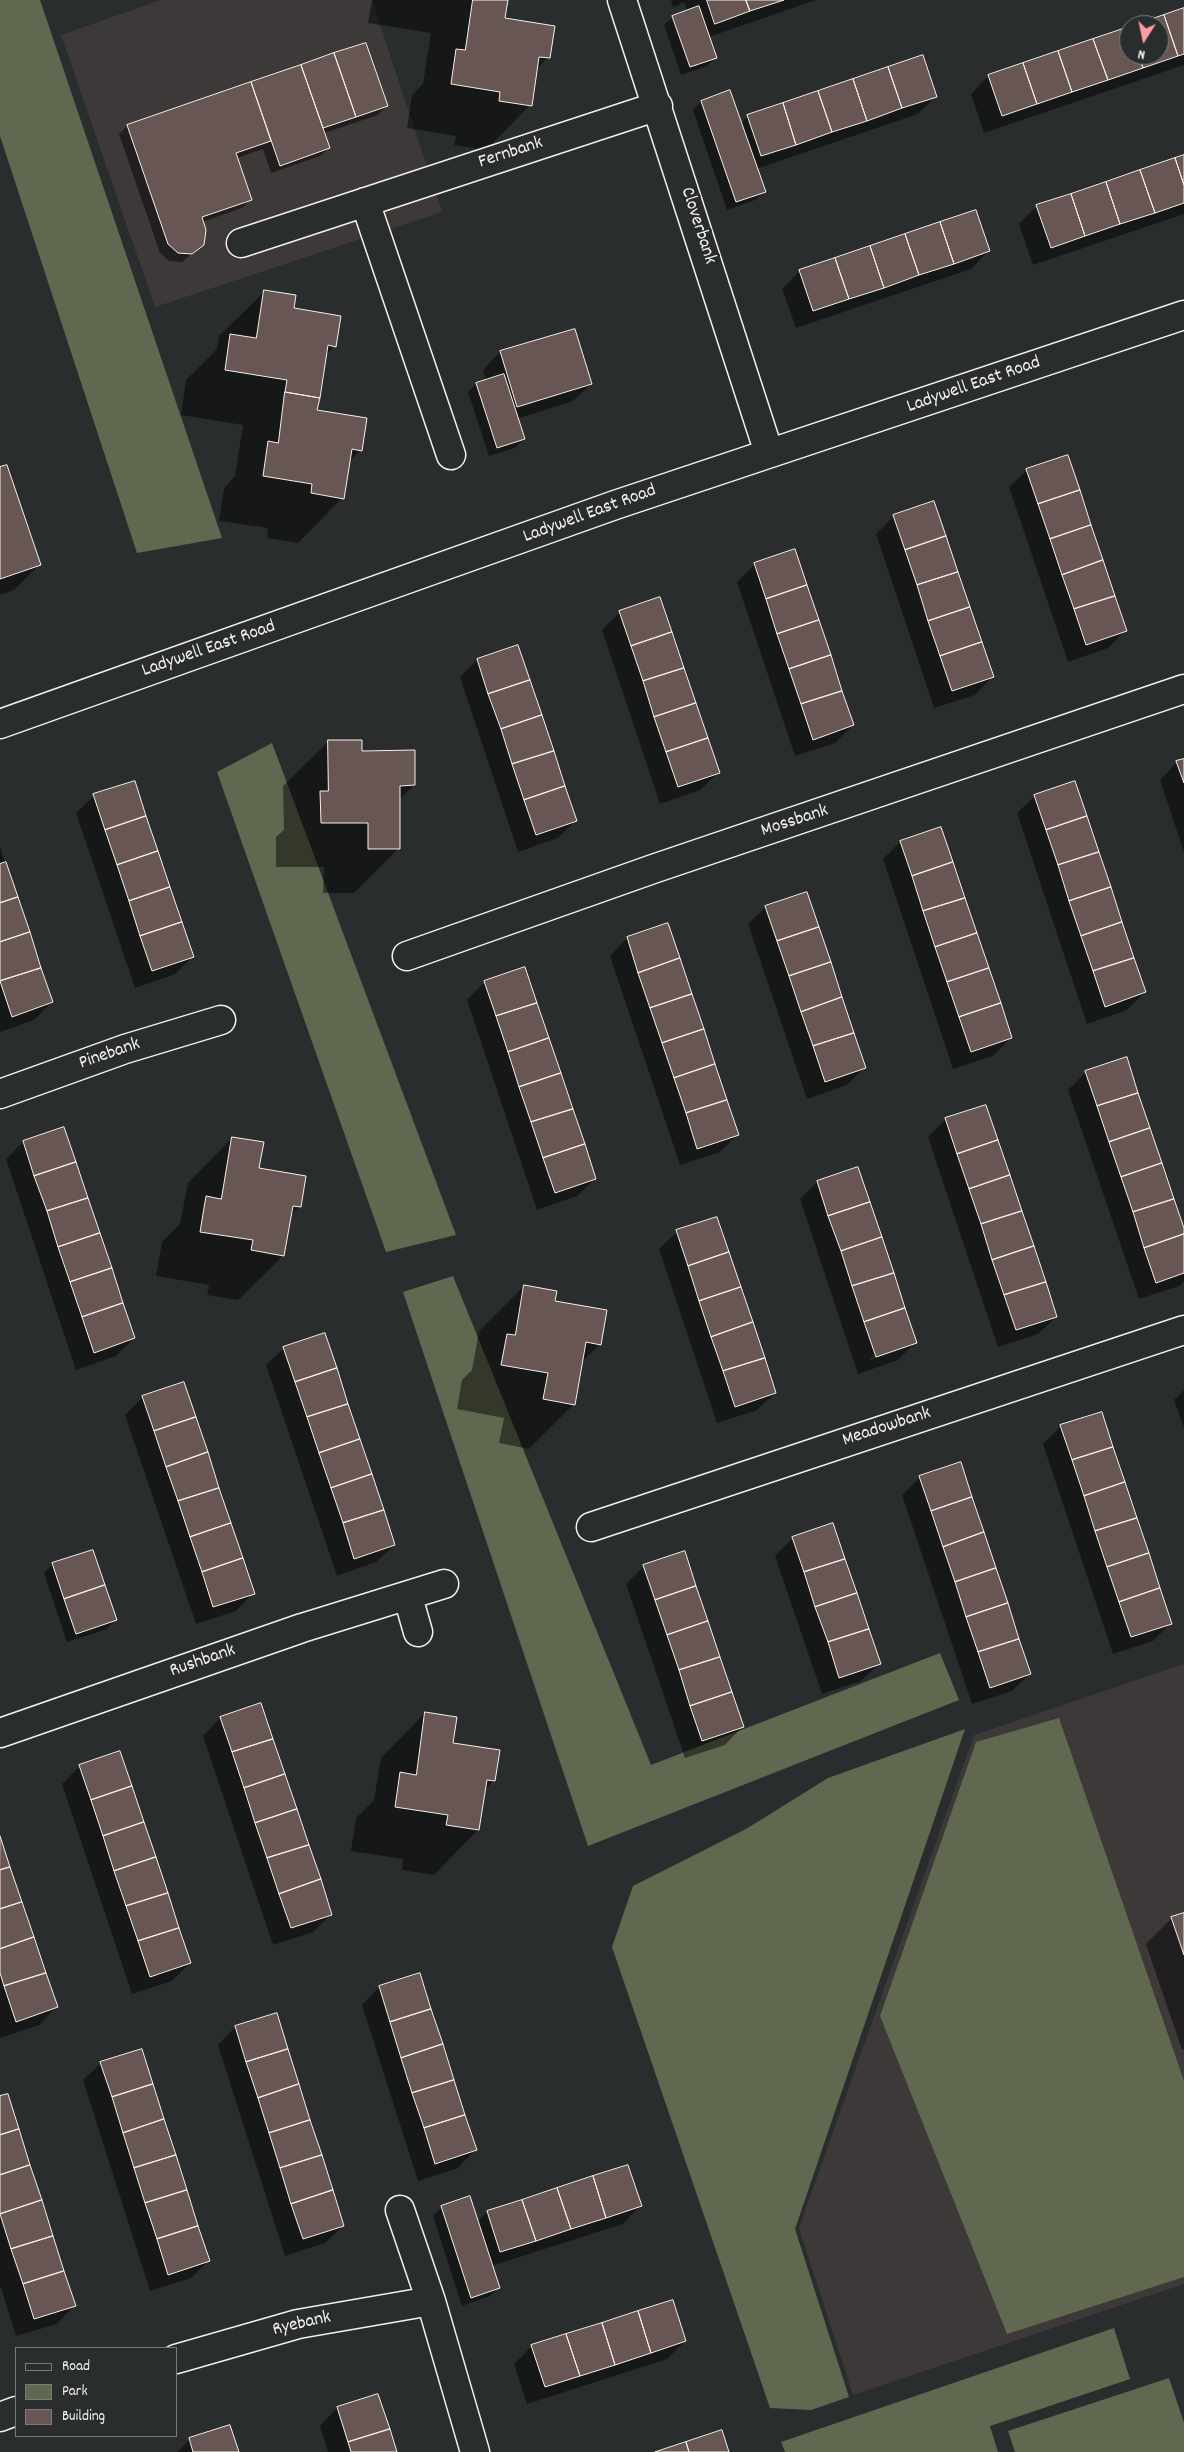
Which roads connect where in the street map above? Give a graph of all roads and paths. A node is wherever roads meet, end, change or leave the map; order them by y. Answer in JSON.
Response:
{"nodes":[{"id":1,"x":622,"y":0,"type":"edge"},
{"id":2,"x":658,"y":106,"type":"junction"},
{"id":3,"x":365,"y":202,"type":"junction"},
{"id":4,"x":241,"y":242,"type":"dead end"},
{"id":5,"x":1184,"y":315,"type":"edge"},
{"id":6,"x":769,"y":453,"type":"junction"},
{"id":7,"x":451,"y":455,"type":"dead end"},
{"id":8,"x":1184,"y":690,"type":"edge"},
{"id":9,"x":0,"y":724,"type":"edge"},
{"id":10,"x":406,"y":956,"type":"dead end"},
{"id":11,"x":221,"y":1020,"type":"dead end"},
{"id":12,"x":0,"y":1094,"type":"edge"},
{"id":13,"x":1184,"y":1330,"type":"edge"},
{"id":14,"x":591,"y":1527,"type":"dead end"},
{"id":15,"x":444,"y":1584,"type":"dead end"},
{"id":16,"x":408,"y":1597,"type":"junction"},
{"id":17,"x":418,"y":1632,"type":"dead end"},
{"id":18,"x":0,"y":1733,"type":"edge"},
{"id":19,"x":400,"y":2210,"type":"dead end"},
{"id":20,"x":431,"y":2301,"type":"junction"},
{"id":21,"x":178,"y":2359,"type":"edge"},
{"id":22,"x":15,"y":2411,"type":"edge"},
{"id":23,"x":0,"y":2417,"type":"edge"},
{"id":24,"x":475,"y":2452,"type":"edge"}],
"edges":[{"from":1,"to":2,"type":"street","name":"Cloverbank"},
{"from":2,"to":3,"type":"street","name":"Fernbank"},
{"from":2,"to":6,"type":"street","name":"Cloverbank"},
{"from":3,"to":4,"type":"street","name":"Fernbank"},
{"from":3,"to":7,"type":"street"},
{"from":5,"to":6,"type":"street","name":"Ladywell East Road"},
{"from":6,"to":9,"type":"street","name":"Ladywell East Road"},
{"from":8,"to":10,"type":"street","name":"Mossbank"},
{"from":11,"to":12,"type":"street","name":"Pinebank"},
{"from":13,"to":14,"type":"street","name":"Meadowbank"},
{"from":15,"to":16,"type":"street","name":"Rushbank"},
{"from":16,"to":17,"type":"street"},
{"from":16,"to":18,"type":"street","name":"Rushbank"},
{"from":19,"to":20,"type":"street"},
{"from":20,"to":21,"type":"street","name":"Ryebank"},
{"from":20,"to":24,"type":"street"},
{"from":22,"to":23,"type":"street"}]}
